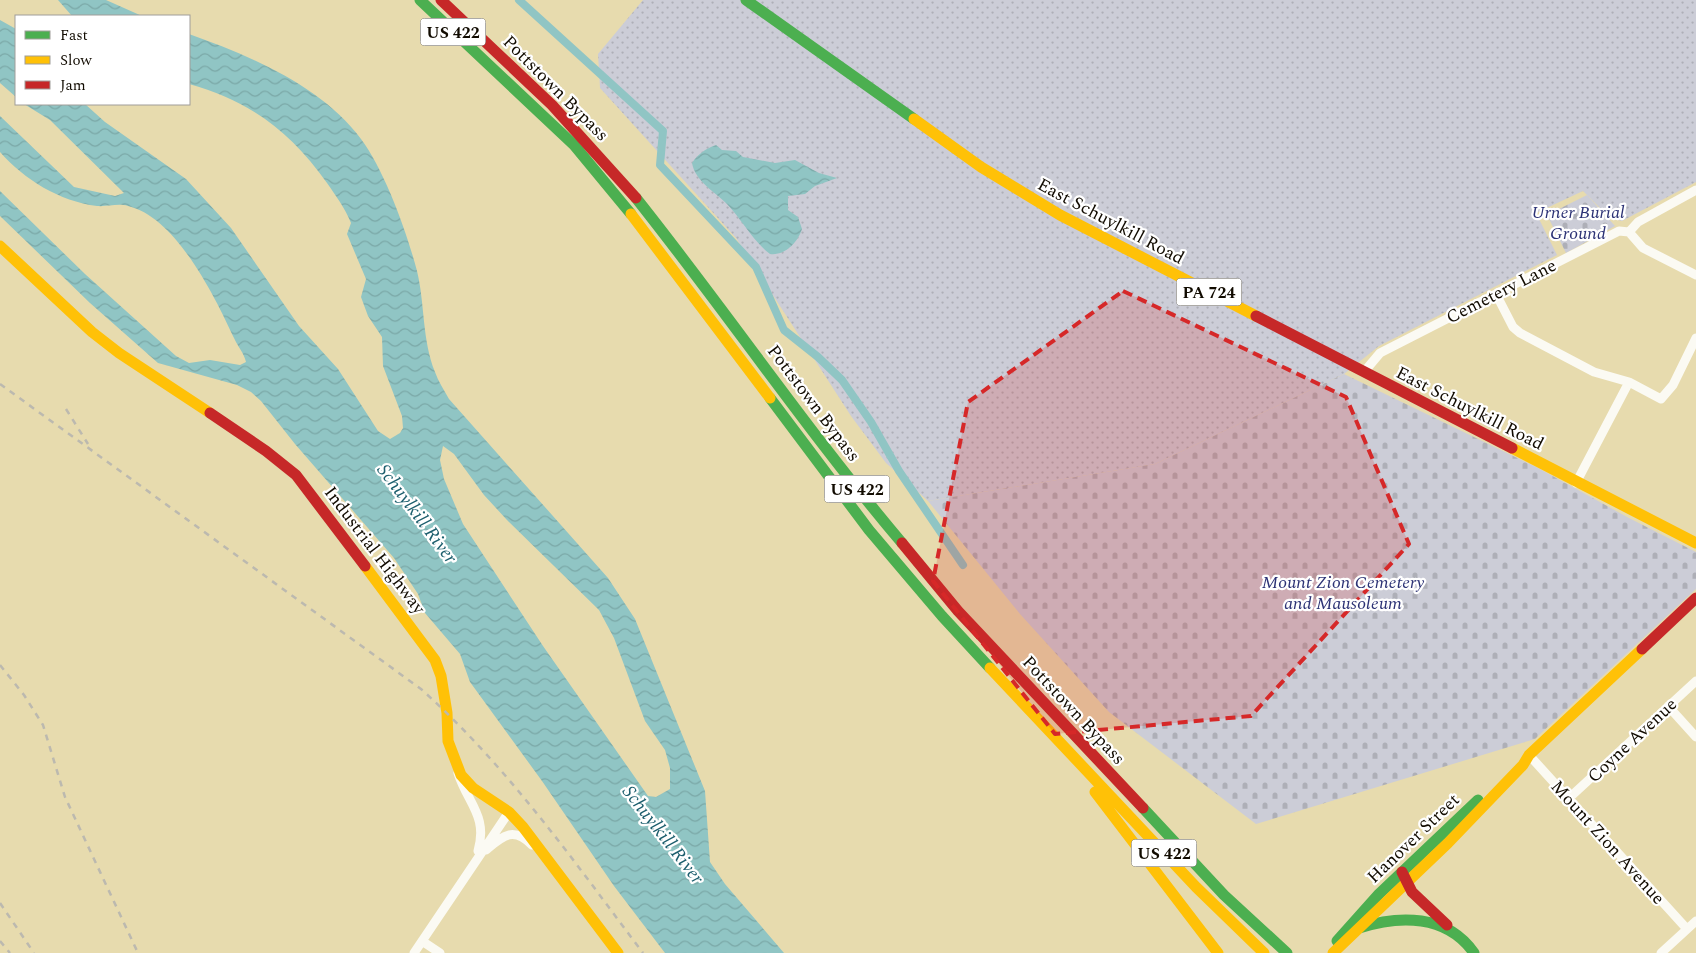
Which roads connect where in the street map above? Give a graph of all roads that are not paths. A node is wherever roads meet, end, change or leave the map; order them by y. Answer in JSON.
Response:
{"nodes":[{"id":1,"x":413,"y":0,"type":"edge"},
{"id":2,"x":420,"y":0,"type":"edge"},
{"id":3,"x":746,"y":0,"type":"edge"},
{"id":4,"x":444,"y":2,"type":"edge"},
{"id":5,"x":487,"y":63,"type":"junction"},
{"id":6,"x":1696,"y":190,"type":"edge"},
{"id":7,"x":1629,"y":232,"type":"junction"},
{"id":8,"x":0,"y":246,"type":"edge"},
{"id":9,"x":1696,"y":275,"type":"edge"},
{"id":10,"x":1496,"y":294,"type":"junction"},
{"id":11,"x":1696,"y":338,"type":"edge"},
{"id":12,"x":1364,"y":372,"type":"junction"},
{"id":13,"x":1629,"y":382,"type":"junction"},
{"id":14,"x":1576,"y":483,"type":"junction"},
{"id":15,"x":1696,"y":543,"type":"edge"},
{"id":16,"x":1696,"y":598,"type":"edge"},
{"id":17,"x":1696,"y":681,"type":"edge"},
{"id":18,"x":1668,"y":706,"type":"junction"},
{"id":19,"x":1696,"y":737,"type":"edge"},
{"id":20,"x":1066,"y":750,"type":"junction"},
{"id":21,"x":450,"y":751,"type":"junction"},
{"id":22,"x":1529,"y":755,"type":"junction"},
{"id":23,"x":1568,"y":799,"type":"junction"},
{"id":24,"x":509,"y":812,"type":"junction"},
{"id":25,"x":544,"y":857,"type":"junction"},
{"id":26,"x":476,"y":858,"type":"junction"},
{"id":27,"x":1404,"y":877,"type":"junction"},
{"id":28,"x":1696,"y":921,"type":"edge"},
{"id":29,"x":1359,"y":928,"type":"junction"},
{"id":30,"x":1687,"y":929,"type":"junction"},
{"id":31,"x":422,"y":941,"type":"junction"},
{"id":32,"x":1472,"y":949,"type":"edge"},
{"id":33,"x":414,"y":953,"type":"edge"},
{"id":34,"x":440,"y":953,"type":"edge"},
{"id":35,"x":618,"y":953,"type":"edge"},
{"id":36,"x":1218,"y":953,"type":"edge"},
{"id":37,"x":1264,"y":953,"type":"edge"},
{"id":38,"x":1288,"y":953,"type":"edge"},
{"id":39,"x":1328,"y":953,"type":"edge"},
{"id":40,"x":1333,"y":953,"type":"edge"},
{"id":41,"x":1660,"y":953,"type":"edge"}],
"edges":[{"from":1,"to":5,"type":"main road"},
{"from":2,"to":5,"type":"main road","name":"Pottstown Bypass","number":"US 422"},
{"from":3,"to":12,"type":"main road","name":"East Schuylkill Road","number":"PA 724"},
{"from":4,"to":38,"type":"main road","name":"Pottstown Bypass","number":"US 422"},
{"from":5,"to":20,"type":"main road","name":"Pottstown Bypass","number":"US 422"},
{"from":6,"to":7,"type":"street","name":"Cemetery Lane"},
{"from":7,"to":9,"type":"street"},
{"from":7,"to":10,"type":"street","name":"Cemetery Lane"},
{"from":8,"to":21,"type":"main road","name":"Industrial Highway"},
{"from":10,"to":12,"type":"street","name":"Cemetery Lane"},
{"from":10,"to":13,"type":"street"},
{"from":11,"to":13,"type":"street"},
{"from":12,"to":14,"type":"main road","name":"East Schuylkill Road","number":"PA 724"},
{"from":13,"to":14,"type":"street"},
{"from":14,"to":15,"type":"main road","name":"East Schuylkill Road","number":"PA 724"},
{"from":16,"to":22,"type":"main road","name":"Hanover Street"},
{"from":17,"to":18,"type":"street","name":"Coyne Avenue"},
{"from":18,"to":19,"type":"street"},
{"from":18,"to":23,"type":"street","name":"Coyne Avenue"},
{"from":20,"to":36,"type":"main road"},
{"from":20,"to":37,"type":"main road","name":"Pottstown Bypass","number":"US 422"},
{"from":21,"to":24,"type":"main road","name":"Industrial Highway"},
{"from":21,"to":26,"type":"street"},
{"from":22,"to":23,"type":"street","name":"Mount Zion Avenue"},
{"from":22,"to":27,"type":"main road","name":"Hanover Street"},
{"from":23,"to":30,"type":"street","name":"Mount Zion Avenue"},
{"from":24,"to":25,"type":"main road","name":"Industrial Highway"},
{"from":24,"to":26,"type":"street"},
{"from":25,"to":26,"type":"street"},
{"from":25,"to":35,"type":"main road","name":"Industrial Highway"},
{"from":26,"to":31,"type":"street"},
{"from":27,"to":29,"type":"main road","name":"Hanover Street"},
{"from":27,"to":32,"type":"main road"},
{"from":27,"to":39,"type":"main road","name":"Hanover Street"},
{"from":28,"to":30,"type":"street"},
{"from":29,"to":32,"type":"main road"},
{"from":29,"to":40,"type":"main road","name":"Hanover Street"},
{"from":30,"to":41,"type":"street"},
{"from":31,"to":33,"type":"street"},
{"from":31,"to":34,"type":"street"}]}
